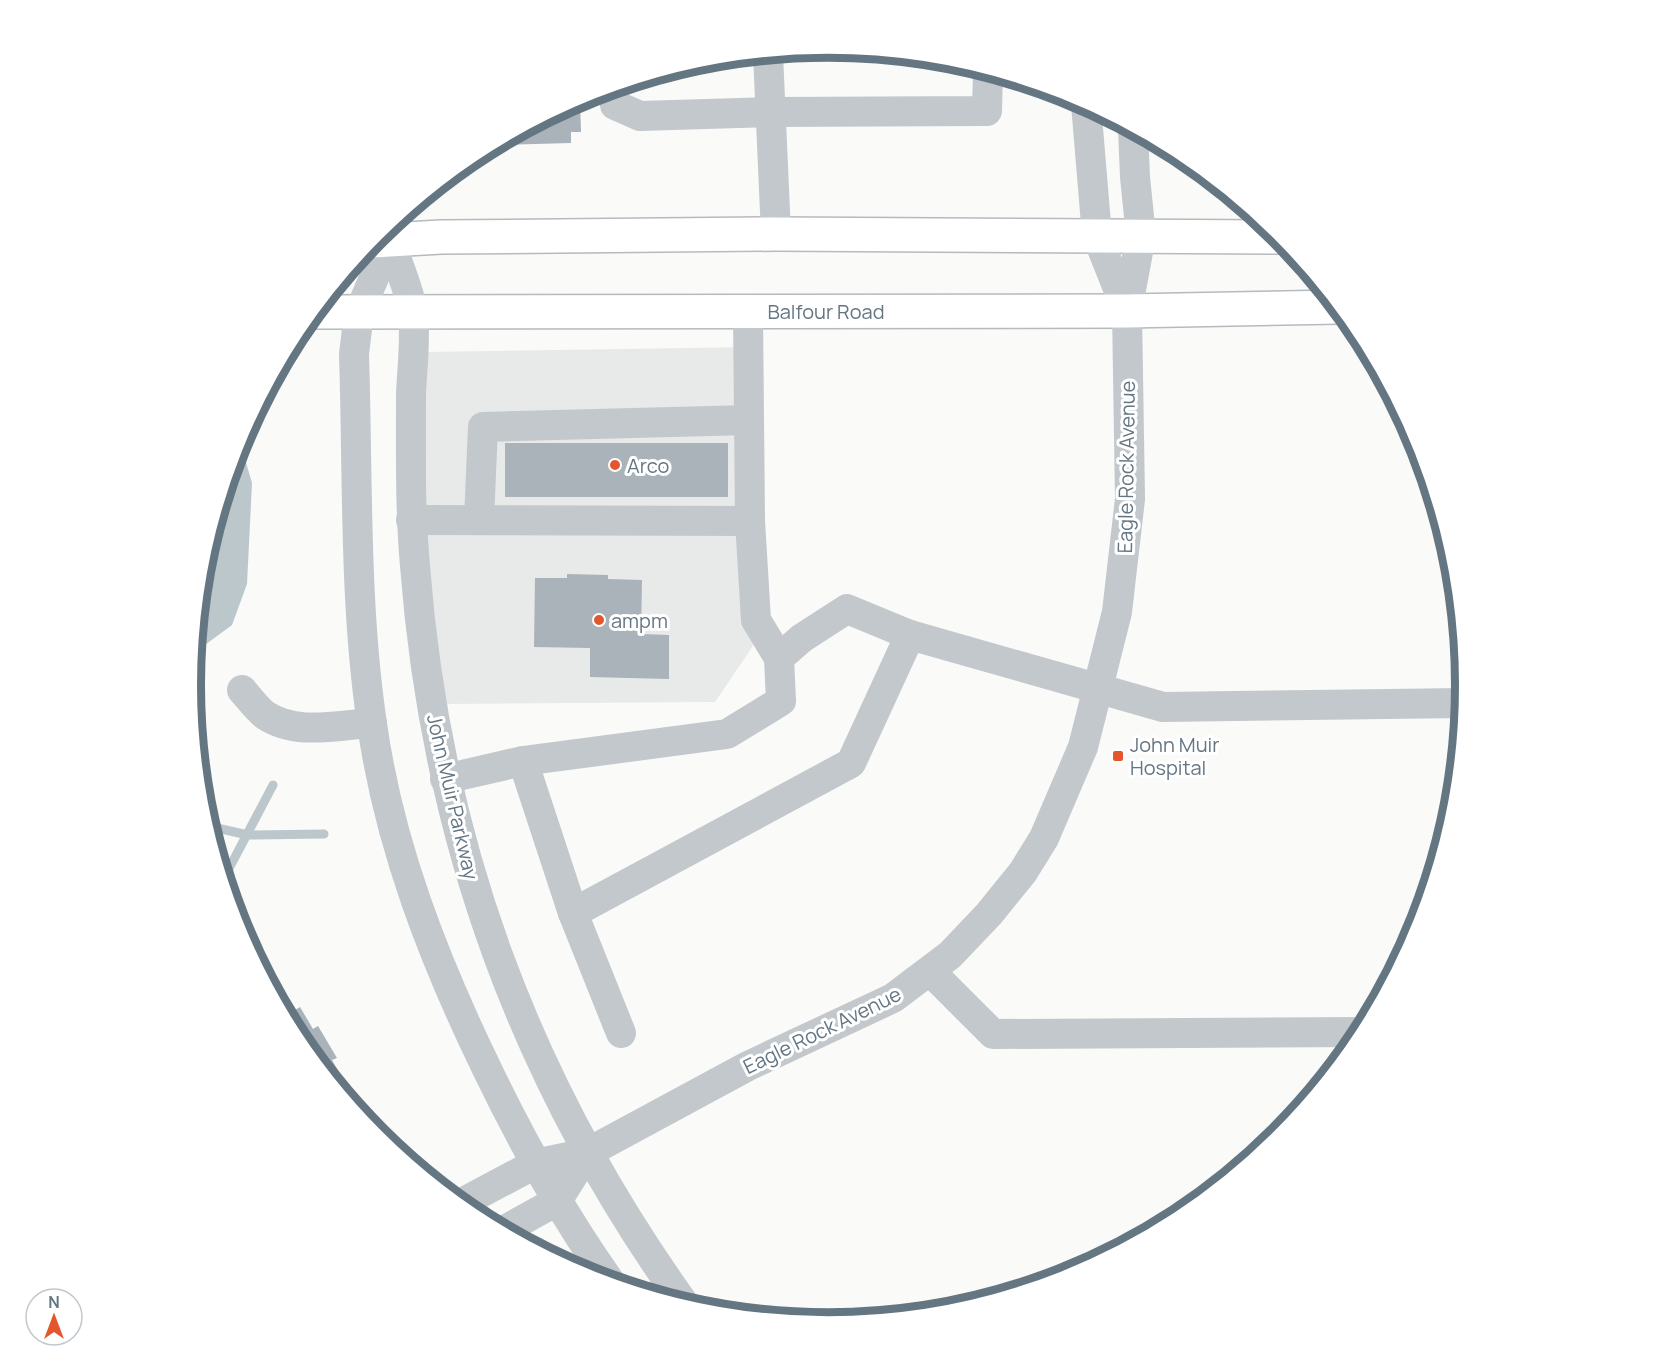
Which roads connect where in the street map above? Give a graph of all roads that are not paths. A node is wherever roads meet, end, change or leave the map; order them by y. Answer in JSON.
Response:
{"nodes":[{"id":1,"x":768,"y":62,"type":"edge"},
{"id":2,"x":988,"y":80,"type":"edge"},
{"id":3,"x":614,"y":96,"type":"edge"},
{"id":4,"x":771,"y":112,"type":"junction"},
{"id":5,"x":1087,"y":115,"type":"edge"},
{"id":6,"x":1134,"y":139,"type":"edge"},
{"id":7,"x":776,"y":234,"type":"junction"},
{"id":8,"x":392,"y":235,"type":"edge"},
{"id":9,"x":1097,"y":236,"type":"junction"},
{"id":10,"x":1141,"y":236,"type":"junction"},
{"id":11,"x":1266,"y":237,"type":"edge"},
{"id":12,"x":386,"y":241,"type":"edge"},
{"id":13,"x":380,"y":247,"type":"edge"},
{"id":14,"x":1327,"y":307,"type":"edge"},
{"id":15,"x":748,"y":310,"type":"junction"},
{"id":16,"x":1126,"y":310,"type":"junction"},
{"id":17,"x":325,"y":312,"type":"edge"},
{"id":18,"x":359,"y":313,"type":"junction"},
{"id":19,"x":412,"y":313,"type":"junction"},
{"id":20,"x":748,"y":420,"type":"junction"},
{"id":21,"x":411,"y":520,"type":"junction"},
{"id":22,"x":479,"y":520,"type":"junction"},
{"id":23,"x":750,"y":521,"type":"junction"},
{"id":24,"x":910,"y":635,"type":"junction"},
{"id":25,"x":779,"y":658,"type":"junction"},
{"id":26,"x":242,"y":690,"type":"dead end"},
{"id":27,"x":1099,"y":691,"type":"junction"},
{"id":28,"x":1455,"y":703,"type":"edge"},
{"id":29,"x":372,"y":723,"type":"junction"},
{"id":30,"x":523,"y":761,"type":"junction"},
{"id":31,"x":445,"y":779,"type":"junction"},
{"id":32,"x":573,"y":913,"type":"junction"},
{"id":33,"x":930,"y":971,"type":"junction"},
{"id":34,"x":1350,"y":1032,"type":"edge"},
{"id":35,"x":621,"y":1033,"type":"dead end"},
{"id":36,"x":587,"y":1153,"type":"junction"},
{"id":37,"x":535,"y":1164,"type":"junction"},
{"id":38,"x":469,"y":1199,"type":"edge"},
{"id":39,"x":557,"y":1201,"type":"junction"},
{"id":40,"x":511,"y":1226,"type":"edge"},
{"id":41,"x":603,"y":1270,"type":"edge"},
{"id":42,"x":678,"y":1294,"type":"edge"}],
"edges":[{"from":1,"to":4,"type":"street"},
{"from":2,"to":4,"type":"street"},
{"from":3,"to":4,"type":"street"},
{"from":4,"to":7,"type":"street"},
{"from":5,"to":9,"type":"street"},
{"from":6,"to":10,"type":"street"},
{"from":7,"to":8,"type":"main road"},
{"from":7,"to":9,"type":"main road"},
{"from":9,"to":10,"type":"main road"},
{"from":9,"to":16,"type":"street"},
{"from":10,"to":11,"type":"main road"},
{"from":10,"to":16,"type":"street"},
{"from":12,"to":19,"type":"street","name":"John Muir Parkway"},
{"from":13,"to":18,"type":"street"},
{"from":14,"to":16,"type":"main road","name":"Balfour Road"},
{"from":15,"to":16,"type":"main road","name":"Balfour Road"},
{"from":15,"to":19,"type":"main road","name":"Balfour Road"},
{"from":15,"to":20,"type":"street"},
{"from":16,"to":27,"type":"street","name":"Eagle Rock Avenue"},
{"from":17,"to":18,"type":"main road","name":"Balfour Road"},
{"from":18,"to":19,"type":"main road","name":"Balfour Road"},
{"from":18,"to":29,"type":"street"},
{"from":19,"to":21,"type":"street","name":"John Muir Parkway"},
{"from":20,"to":22,"type":"street"},
{"from":20,"to":23,"type":"street"},
{"from":21,"to":22,"type":"street"},
{"from":21,"to":31,"type":"street","name":"John Muir Parkway"},
{"from":22,"to":23,"type":"street"},
{"from":23,"to":25,"type":"street"},
{"from":24,"to":25,"type":"street"},
{"from":24,"to":27,"type":"street"},
{"from":24,"to":32,"type":"street"},
{"from":25,"to":30,"type":"street"},
{"from":26,"to":29,"type":"street"},
{"from":27,"to":28,"type":"street"},
{"from":27,"to":33,"type":"street","name":"Eagle Rock Avenue"},
{"from":29,"to":37,"type":"street"},
{"from":30,"to":31,"type":"street"},
{"from":30,"to":32,"type":"street"},
{"from":31,"to":36,"type":"street","name":"John Muir Parkway"},
{"from":32,"to":35,"type":"street"},
{"from":33,"to":34,"type":"street"},
{"from":33,"to":36,"type":"street","name":"Eagle Rock Avenue"},
{"from":36,"to":37,"type":"street","name":"Eagle Rock Avenue"},
{"from":36,"to":39,"type":"street","name":"Eagle Rock Avenue"},
{"from":36,"to":42,"type":"street","name":"John Muir Parkway"},
{"from":37,"to":38,"type":"street","name":"Eagle Rock Avenue"},
{"from":37,"to":39,"type":"street"},
{"from":39,"to":40,"type":"street","name":"Eagle Rock Avenue"},
{"from":39,"to":41,"type":"street"}]}
